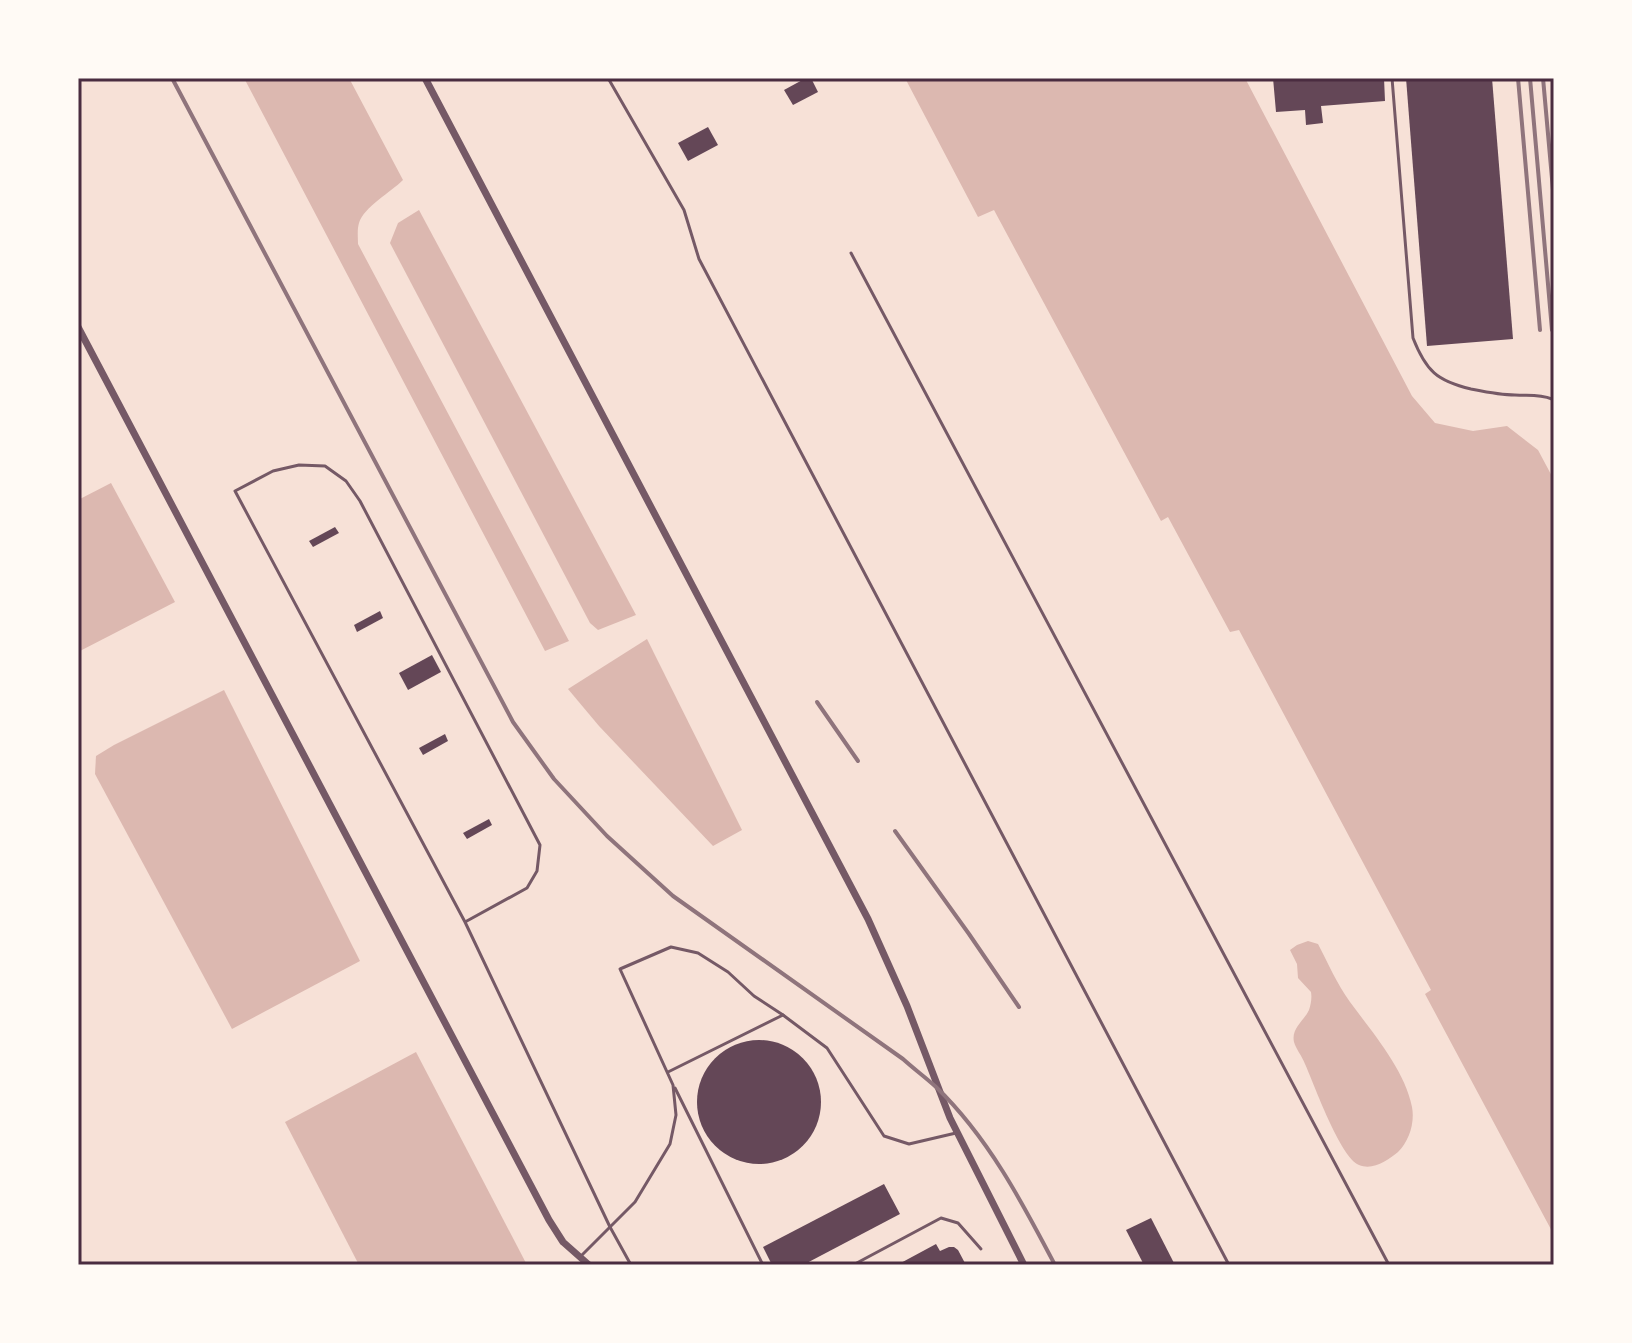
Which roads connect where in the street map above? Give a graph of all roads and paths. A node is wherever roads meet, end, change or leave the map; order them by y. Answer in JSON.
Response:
{"nodes":[{"id":1,"x":425,"y":78,"type":"edge"},
{"id":2,"x":608,"y":78,"type":"edge"},
{"id":3,"x":1392,"y":78,"type":"edge"},
{"id":4,"x":851,"y":253,"type":"dead end"},
{"id":5,"x":78,"y":327,"type":"edge"},
{"id":6,"x":1554,"y":402,"type":"edge"},
{"id":7,"x":465,"y":922,"type":"junction"},
{"id":8,"x":783,"y":1015,"type":"junction"},
{"id":9,"x":668,"y":1072,"type":"junction"},
{"id":10,"x":673,"y":1085,"type":"junction"},
{"id":11,"x":956,"y":1133,"type":"junction"},
{"id":12,"x":610,"y":1227,"type":"junction"},
{"id":13,"x":981,"y":1249,"type":"dead end"},
{"id":14,"x":580,"y":1257,"type":"junction"},
{"id":15,"x":589,"y":1265,"type":"edge"},
{"id":16,"x":631,"y":1265,"type":"edge"},
{"id":17,"x":763,"y":1265,"type":"edge"},
{"id":18,"x":853,"y":1265,"type":"edge"},
{"id":19,"x":1024,"y":1265,"type":"edge"},
{"id":20,"x":1229,"y":1265,"type":"edge"},
{"id":21,"x":1389,"y":1265,"type":"edge"}],
"edges":[{"from":1,"to":11,"type":"street"},
{"from":2,"to":20,"type":"lane"},
{"from":3,"to":6,"type":"lane"},
{"from":4,"to":21,"type":"lane"},
{"from":5,"to":14,"type":"street"},
{"from":7,"to":7,"type":"lane"},
{"from":7,"to":12,"type":"lane"},
{"from":8,"to":9,"type":"lane"},
{"from":8,"to":9,"type":"lane"},
{"from":8,"to":11,"type":"lane"},
{"from":9,"to":10,"type":"lane"},
{"from":10,"to":12,"type":"lane"},
{"from":10,"to":17,"type":"lane"},
{"from":11,"to":19,"type":"street"},
{"from":12,"to":14,"type":"lane"},
{"from":12,"to":16,"type":"lane"},
{"from":13,"to":18,"type":"lane"},
{"from":14,"to":15,"type":"street"}]}
